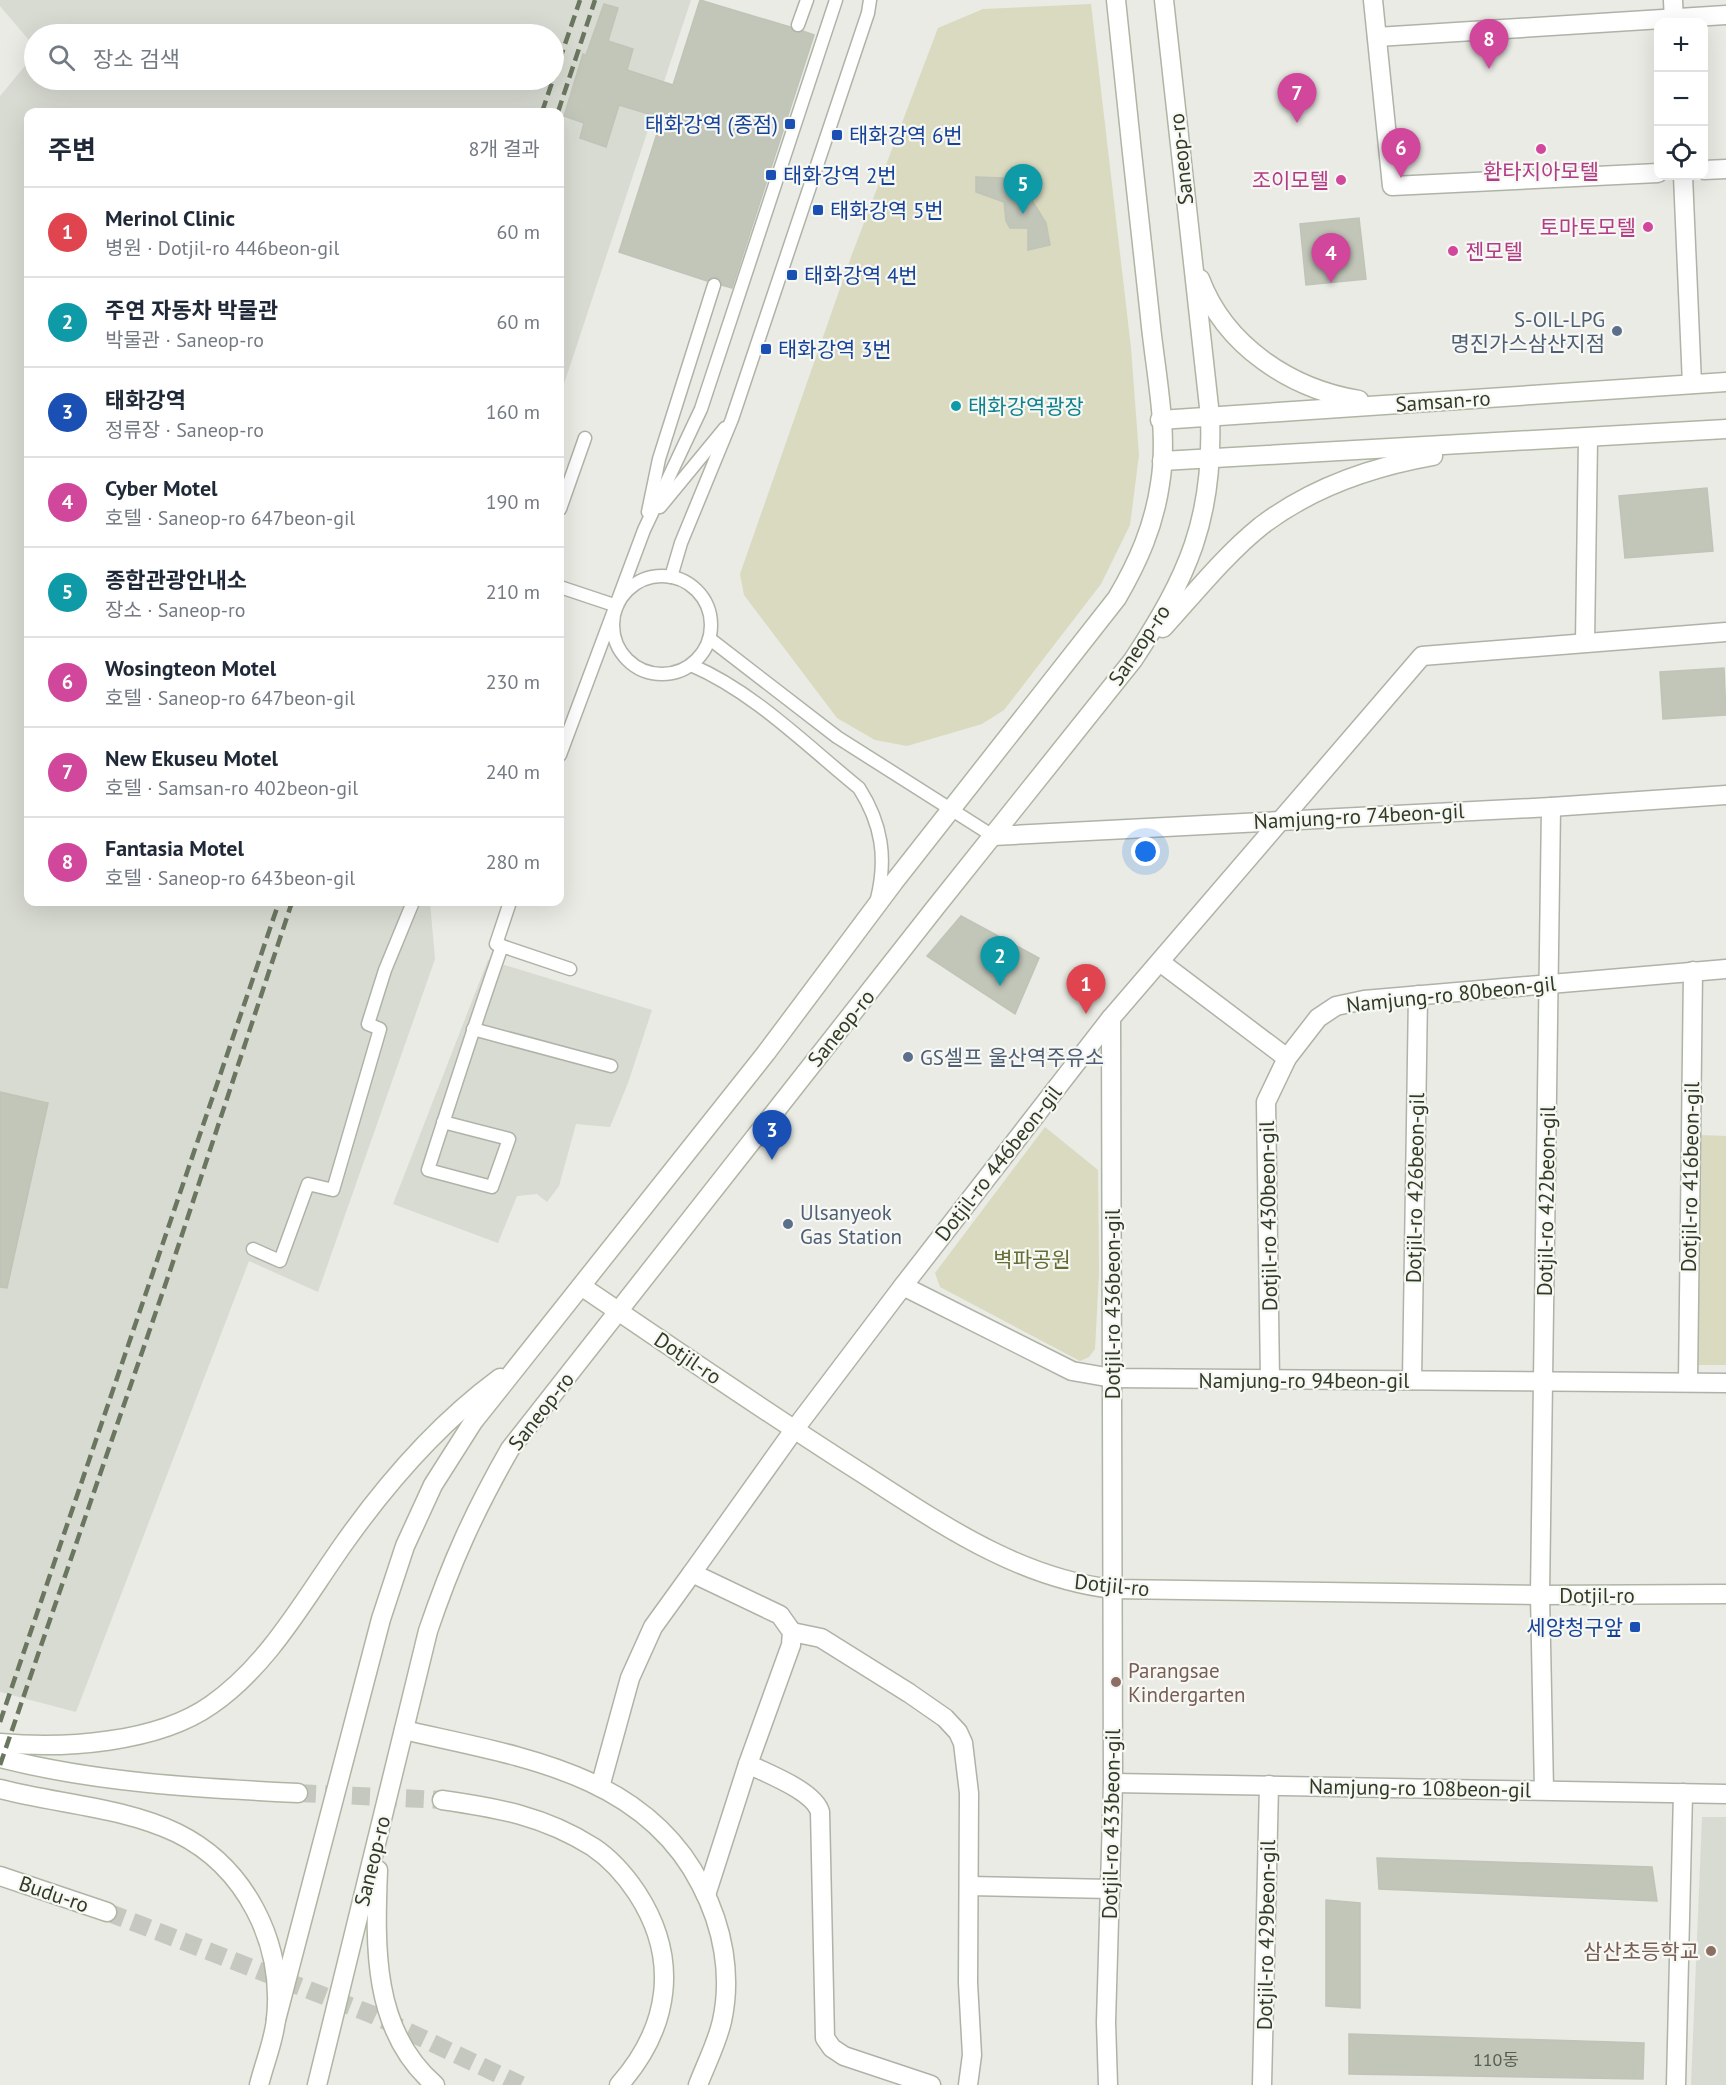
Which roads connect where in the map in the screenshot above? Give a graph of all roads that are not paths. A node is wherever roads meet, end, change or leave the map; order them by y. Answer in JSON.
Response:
{"nodes":[{"id":1,"x":807,"y":0,"type":"edge"},
{"id":2,"x":836,"y":0,"type":"edge"},
{"id":3,"x":870,"y":0,"type":"edge"},
{"id":4,"x":1116,"y":0,"type":"edge"},
{"id":5,"x":1164,"y":0,"type":"edge"},
{"id":6,"x":1373,"y":0,"type":"edge"},
{"id":7,"x":1673,"y":0,"type":"edge"},
{"id":8,"x":1726,"y":15,"type":"edge"},
{"id":9,"x":1674,"y":18,"type":"edge"},
{"id":10,"x":1700,"y":18,"type":"edge"},
{"id":11,"x":1654,"y":22,"type":"edge"},
{"id":12,"x":798,"y":25,"type":"dead end"},
{"id":13,"x":1377,"y":37,"type":"junction"},
{"id":14,"x":1726,"y":169,"type":"edge"},
{"id":15,"x":1708,"y":170,"type":"edge"},
{"id":16,"x":1654,"y":173,"type":"edge"},
{"id":17,"x":1683,"y":180,"type":"edge"},
{"id":18,"x":1192,"y":259,"type":"junction"},
{"id":19,"x":714,"y":285,"type":"dead end"},
{"id":20,"x":1726,"y":382,"type":"edge"},
{"id":21,"x":1692,"y":384,"type":"junction"},
{"id":22,"x":1394,"y":404,"type":"junction"},
{"id":23,"x":1210,"y":416,"type":"junction"},
{"id":24,"x":732,"y":419,"type":"junction"},
{"id":25,"x":1160,"y":420,"type":"junction"},
{"id":26,"x":1726,"y":429,"type":"edge"},
{"id":27,"x":585,"y":438,"type":"dead end"},
{"id":28,"x":1588,"y":439,"type":"junction"},
{"id":29,"x":1504,"y":442,"type":"junction"},
{"id":30,"x":1212,"y":458,"type":"junction"},
{"id":31,"x":1162,"y":461,"type":"junction"},
{"id":32,"x":564,"y":498,"type":"edge"},
{"id":33,"x":644,"y":531,"type":"junction"},
{"id":34,"x":671,"y":577,"type":"junction"},
{"id":35,"x":564,"y":588,"type":"edge"},
{"id":36,"x":617,"y":606,"type":"junction"},
{"id":37,"x":1726,"y":632,"type":"edge"},
{"id":38,"x":710,"y":639,"type":"junction"},
{"id":39,"x":1585,"y":642,"type":"junction"},
{"id":40,"x":1133,"y":660,"type":"junction"},
{"id":41,"x":691,"y":665,"type":"junction"},
{"id":42,"x":564,"y":744,"type":"edge"},
{"id":43,"x":1726,"y":795,"type":"edge"},
{"id":44,"x":1551,"y":807,"type":"junction"},
{"id":45,"x":951,"y":810,"type":"junction"},
{"id":46,"x":1280,"y":820,"type":"junction"},
{"id":47,"x":993,"y":836,"type":"junction"},
{"id":48,"x":411,"y":906,"type":"edge"},
{"id":49,"x":509,"y":906,"type":"edge"},
{"id":50,"x":875,"y":909,"type":"junction"},
{"id":51,"x":502,"y":946,"type":"junction"},
{"id":52,"x":1160,"y":962,"type":"junction"},
{"id":53,"x":570,"y":969,"type":"dead end"},
{"id":54,"x":1726,"y":969,"type":"edge"},
{"id":55,"x":1692,"y":971,"type":"junction"},
{"id":56,"x":1549,"y":984,"type":"junction"},
{"id":57,"x":1418,"y":995,"type":"junction"},
{"id":58,"x":1111,"y":1018,"type":"junction"},
{"id":59,"x":473,"y":1029,"type":"junction"},
{"id":60,"x":1287,"y":1058,"type":"junction"},
{"id":61,"x":611,"y":1066,"type":"dead end"},
{"id":62,"x":443,"y":1122,"type":"junction"},
{"id":63,"x":253,"y":1249,"type":"dead end"},
{"id":64,"x":581,"y":1286,"type":"junction"},
{"id":65,"x":903,"y":1286,"type":"junction"},
{"id":66,"x":618,"y":1311,"type":"junction"},
{"id":67,"x":521,"y":1362,"type":"junction"},
{"id":68,"x":1112,"y":1378,"type":"junction"},
{"id":69,"x":1270,"y":1380,"type":"junction"},
{"id":70,"x":1412,"y":1380,"type":"junction"},
{"id":71,"x":1544,"y":1382,"type":"junction"},
{"id":72,"x":1688,"y":1382,"type":"junction"},
{"id":73,"x":1726,"y":1383,"type":"edge"},
{"id":74,"x":794,"y":1430,"type":"junction"},
{"id":75,"x":692,"y":1573,"type":"junction"},
{"id":76,"x":1113,"y":1589,"type":"junction"},
{"id":77,"x":1726,"y":1594,"type":"edge"},
{"id":78,"x":1540,"y":1595,"type":"junction"},
{"id":79,"x":792,"y":1632,"type":"junction"},
{"id":80,"x":404,"y":1730,"type":"junction"},
{"id":81,"x":0,"y":1743,"type":"edge"},
{"id":82,"x":0,"y":1758,"type":"edge"},
{"id":83,"x":748,"y":1764,"type":"junction"},
{"id":84,"x":1113,"y":1783,"type":"junction"},
{"id":85,"x":1269,"y":1785,"type":"junction"},
{"id":86,"x":600,"y":1786,"type":"junction"},
{"id":87,"x":0,"y":1789,"type":"edge"},
{"id":88,"x":1544,"y":1791,"type":"junction"},
{"id":89,"x":298,"y":1793,"type":"tunnel mouth"},
{"id":90,"x":1683,"y":1793,"type":"junction"},
{"id":91,"x":1726,"y":1794,"type":"edge"},
{"id":92,"x":442,"y":1800,"type":"tunnel mouth"},
{"id":93,"x":382,"y":1817,"type":"junction"},
{"id":94,"x":0,"y":1876,"type":"edge"},
{"id":95,"x":969,"y":1886,"type":"junction"},
{"id":96,"x":1110,"y":1889,"type":"junction"},
{"id":97,"x":706,"y":1894,"type":"junction"},
{"id":98,"x":107,"y":1912,"type":"tunnel mouth"},
{"id":99,"x":276,"y":2020,"type":"junction"},
{"id":100,"x":259,"y":2085,"type":"edge"},
{"id":101,"x":316,"y":2085,"type":"edge"},
{"id":102,"x":435,"y":2085,"type":"edge"},
{"id":103,"x":619,"y":2085,"type":"edge"},
{"id":104,"x":698,"y":2085,"type":"edge"},
{"id":105,"x":931,"y":2085,"type":"edge"},
{"id":106,"x":968,"y":2085,"type":"edge"},
{"id":107,"x":1108,"y":2085,"type":"edge"},
{"id":108,"x":1262,"y":2085,"type":"edge"},
{"id":109,"x":1676,"y":2085,"type":"edge"}],
"edges":[{"from":1,"to":12,"type":"lane"},
{"from":2,"to":33,"type":"lane"},
{"from":3,"to":24,"type":"lane"},
{"from":4,"to":25,"type":"street","name":"Saneop-ro"},
{"from":5,"to":18,"type":"street","name":"Saneop-ro"},
{"from":6,"to":13,"type":"street"},
{"from":7,"to":9,"type":"street"},
{"from":8,"to":10,"type":"street"},
{"from":11,"to":13,"type":"street"},
{"from":13,"to":16,"type":"street"},
{"from":14,"to":15,"type":"street"},
{"from":17,"to":21,"type":"street"},
{"from":18,"to":22,"type":"street"},
{"from":18,"to":23,"type":"street","name":"Saneop-ro"},
{"from":19,"to":33,"type":"lane"},
{"from":20,"to":21,"type":"street","name":"Samsan-ro"},
{"from":21,"to":22,"type":"street","name":"Samsan-ro"},
{"from":22,"to":23,"type":"street","name":"Samsan-ro"},
{"from":23,"to":25,"type":"street","name":"Samsan-ro"},
{"from":23,"to":30,"type":"street","name":"Saneop-ro"},
{"from":24,"to":33,"type":"lane"},
{"from":24,"to":34,"type":"lane"},
{"from":25,"to":31,"type":"street","name":"Saneop-ro"},
{"from":26,"to":28,"type":"street","name":"Samsan-ro"},
{"from":27,"to":32,"type":"lane"},
{"from":28,"to":29,"type":"street","name":"Samsan-ro"},
{"from":28,"to":39,"type":"street"},
{"from":29,"to":30,"type":"street","name":"Samsan-ro"},
{"from":29,"to":40,"type":"street"},
{"from":30,"to":31,"type":"street","name":"Samsan-ro"},
{"from":30,"to":40,"type":"street","name":"Saneop-ro"},
{"from":31,"to":45,"type":"street","name":"Saneop-ro"},
{"from":33,"to":36,"type":"lane"},
{"from":34,"to":36,"type":"lane"},
{"from":34,"to":38,"type":"lane"},
{"from":35,"to":36,"type":"lane"},
{"from":36,"to":41,"type":"lane"},
{"from":36,"to":42,"type":"lane"},
{"from":37,"to":39,"type":"street","name":"Dotjil-ro 446beon-gil"},
{"from":38,"to":41,"type":"lane"},
{"from":38,"to":45,"type":"lane"},
{"from":39,"to":46,"type":"street","name":"Dotjil-ro 446beon-gil"},
{"from":40,"to":47,"type":"street","name":"Saneop-ro"},
{"from":41,"to":50,"type":"lane"},
{"from":43,"to":44,"type":"street","name":"Namjung-ro 74beon-gil"},
{"from":44,"to":46,"type":"street","name":"Namjung-ro 74beon-gil"},
{"from":44,"to":56,"type":"street","name":"Dotjil-ro 422beon-gil"},
{"from":45,"to":47,"type":"lane"},
{"from":45,"to":50,"type":"street","name":"Saneop-ro"},
{"from":46,"to":47,"type":"street","name":"Namjung-ro 74beon-gil"},
{"from":46,"to":52,"type":"street","name":"Dotjil-ro 446beon-gil"},
{"from":47,"to":66,"type":"street","name":"Saneop-ro"},
{"from":48,"to":63,"type":"lane"},
{"from":49,"to":51,"type":"lane"},
{"from":50,"to":64,"type":"street","name":"Saneop-ro"},
{"from":51,"to":53,"type":"lane"},
{"from":51,"to":59,"type":"lane"},
{"from":52,"to":58,"type":"street","name":"Dotjil-ro 446beon-gil"},
{"from":52,"to":60,"type":"street"},
{"from":54,"to":55,"type":"street","name":"Namjung-ro 80beon-gil"},
{"from":55,"to":56,"type":"street","name":"Namjung-ro 80beon-gil"},
{"from":55,"to":72,"type":"street","name":"Dotjil-ro 416beon-gil"},
{"from":56,"to":57,"type":"street","name":"Namjung-ro 80beon-gil"},
{"from":56,"to":71,"type":"street","name":"Dotjil-ro 422beon-gil"},
{"from":57,"to":60,"type":"street","name":"Namjung-ro 80beon-gil"},
{"from":57,"to":70,"type":"street","name":"Dotjil-ro 426beon-gil"},
{"from":58,"to":65,"type":"street","name":"Dotjil-ro 446beon-gil"},
{"from":58,"to":68,"type":"street","name":"Dotjil-ro 436beon-gil"},
{"from":59,"to":61,"type":"lane"},
{"from":59,"to":62,"type":"lane"},
{"from":60,"to":69,"type":"street","name":"Dotjil-ro 430beon-gil"},
{"from":62,"to":62,"type":"lane"},
{"from":64,"to":66,"type":"street","name":"Dotjil-ro"},
{"from":64,"to":67,"type":"street","name":"Saneop-ro"},
{"from":65,"to":68,"type":"street","name":"Namjung-ro 94beon-gil"},
{"from":65,"to":74,"type":"street","name":"Dotjil-ro 446beon-gil"},
{"from":66,"to":74,"type":"street","name":"Dotjil-ro"},
{"from":66,"to":80,"type":"street","name":"Saneop-ro"},
{"from":67,"to":81,"type":"street"},
{"from":67,"to":99,"type":"street","name":"Saneop-ro"},
{"from":68,"to":69,"type":"street","name":"Namjung-ro 94beon-gil"},
{"from":68,"to":76,"type":"street","name":"Dotjil-ro 436beon-gil"},
{"from":69,"to":70,"type":"street","name":"Namjung-ro 94beon-gil"},
{"from":70,"to":71,"type":"street","name":"Namjung-ro 94beon-gil"},
{"from":71,"to":72,"type":"street","name":"Namjung-ro 94beon-gil"},
{"from":71,"to":78,"type":"street","name":"Dotjil-ro 422beon-gil"},
{"from":72,"to":73,"type":"street","name":"Namjung-ro 94beon-gil"},
{"from":74,"to":75,"type":"street","name":"Dotjil-ro 446beon-gil"},
{"from":74,"to":76,"type":"street","name":"Dotjil-ro"},
{"from":75,"to":79,"type":"street"},
{"from":75,"to":86,"type":"street","name":"Dotjil-ro 446beon-gil"},
{"from":76,"to":78,"type":"street","name":"Dotjil-ro"},
{"from":76,"to":84,"type":"street","name":"Dotjil-ro 433beon-gil"},
{"from":77,"to":78,"type":"street","name":"Dotjil-ro"},
{"from":78,"to":88,"type":"street","name":"Dotjil-ro 422beon-gil"},
{"from":79,"to":83,"type":"street"},
{"from":79,"to":95,"type":"street"},
{"from":80,"to":86,"type":"street"},
{"from":80,"to":93,"type":"street","name":"Saneop-ro"},
{"from":82,"to":89,"type":"street"},
{"from":83,"to":97,"type":"street"},
{"from":83,"to":105,"type":"street"},
{"from":84,"to":85,"type":"street","name":"Namjung-ro 108beon-gil"},
{"from":84,"to":96,"type":"street","name":"Dotjil-ro 433beon-gil"},
{"from":85,"to":88,"type":"street","name":"Namjung-ro 108beon-gil"},
{"from":85,"to":108,"type":"street","name":"Dotjil-ro 429beon-gil"},
{"from":86,"to":97,"type":"street"},
{"from":87,"to":99,"type":"street"},
{"from":88,"to":90,"type":"street","name":"Namjung-ro 108beon-gil"},
{"from":90,"to":91,"type":"street","name":"Namjung-ro 108beon-gil"},
{"from":90,"to":109,"type":"street"},
{"from":92,"to":103,"type":"street"},
{"from":93,"to":101,"type":"street","name":"Saneop-ro"},
{"from":93,"to":102,"type":"street"},
{"from":94,"to":98,"type":"street","name":"Budu-ro"},
{"from":95,"to":96,"type":"street"},
{"from":95,"to":106,"type":"street"},
{"from":96,"to":107,"type":"street","name":"Dotjil-ro 433beon-gil"},
{"from":97,"to":104,"type":"street"},
{"from":99,"to":100,"type":"street","name":"Saneop-ro"}]}
